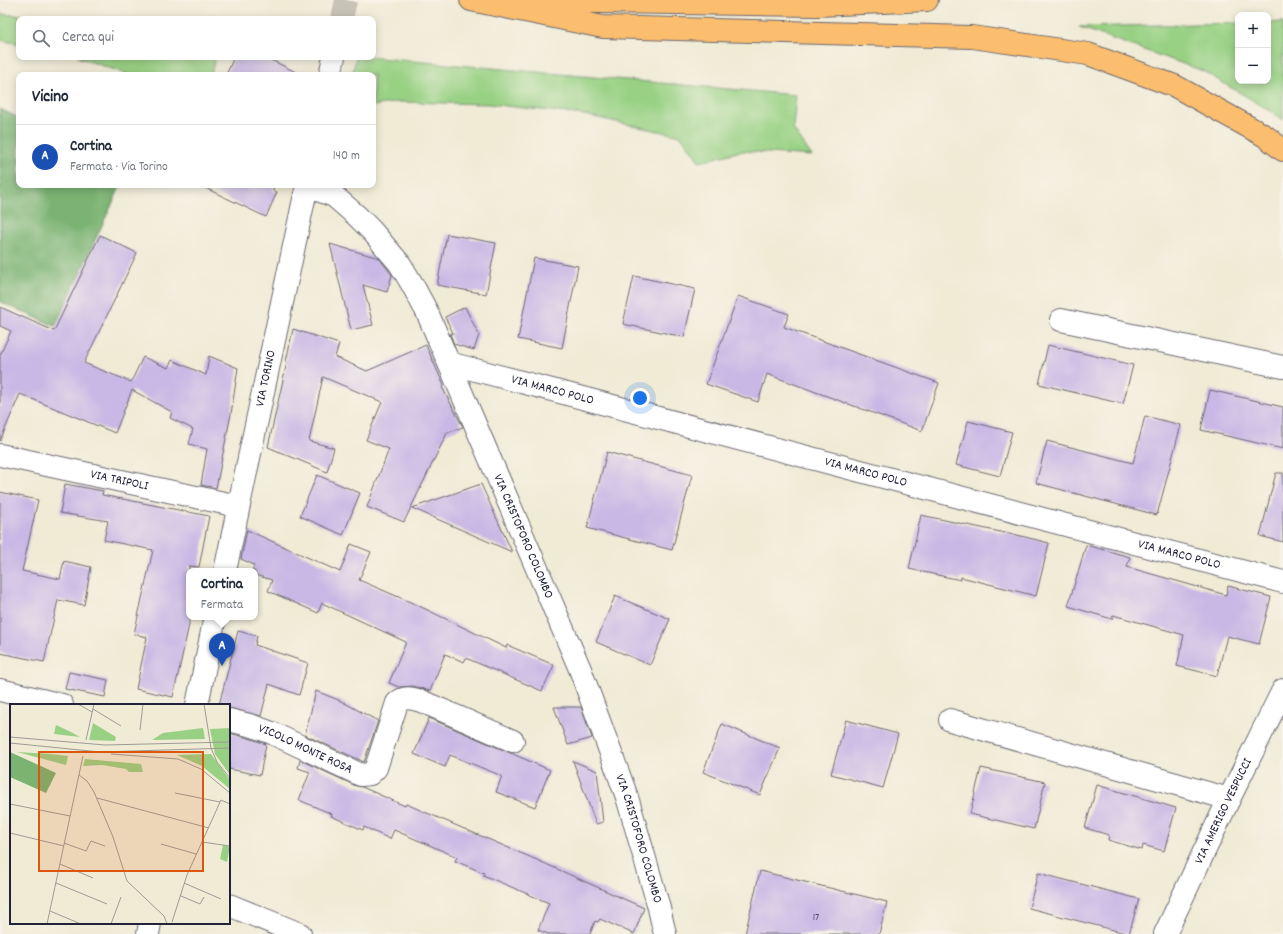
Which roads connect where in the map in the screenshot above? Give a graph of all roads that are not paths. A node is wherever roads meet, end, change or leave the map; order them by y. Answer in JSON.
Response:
{"nodes":[{"id":1,"x":463,"y":0,"type":"edge"},
{"id":2,"x":471,"y":0,"type":"edge"},
{"id":3,"x":927,"y":0,"type":"edge"},
{"id":4,"x":333,"y":60,"type":"edge"},
{"id":5,"x":331,"y":72,"type":"edge"},
{"id":6,"x":1283,"y":150,"type":"edge"},
{"id":7,"x":306,"y":188,"type":"edge"},
{"id":8,"x":314,"y":188,"type":"edge"},
{"id":9,"x":1061,"y":320,"type":"dead end"},
{"id":10,"x":448,"y":363,"type":"junction"},
{"id":11,"x":1283,"y":368,"type":"edge"},
{"id":12,"x":0,"y":455,"type":"edge"},
{"id":13,"x":238,"y":506,"type":"junction"},
{"id":14,"x":226,"y":568,"type":"edge"},
{"id":15,"x":1283,"y":582,"type":"edge"},
{"id":16,"x":214,"y":620,"type":"edge"},
{"id":17,"x":0,"y":690,"type":"edge"},
{"id":18,"x":1281,"y":700,"type":"edge"},
{"id":19,"x":58,"y":704,"type":"edge"},
{"id":20,"x":197,"y":704,"type":"edge"},
{"id":21,"x":230,"y":720,"type":"edge"},
{"id":22,"x":950,"y":720,"type":"dead end"},
{"id":23,"x":514,"y":742,"type":"dead end"},
{"id":24,"x":1229,"y":799,"type":"junction"},
{"id":25,"x":230,"y":906,"type":"edge"},
{"id":26,"x":150,"y":924,"type":"edge"},
{"id":27,"x":148,"y":934,"type":"edge"},
{"id":28,"x":300,"y":934,"type":"edge"},
{"id":29,"x":665,"y":934,"type":"edge"},
{"id":30,"x":1166,"y":934,"type":"edge"}],
"edges":[{"from":1,"to":2,"type":"highway"},
{"from":2,"to":3,"type":"highway"},
{"from":2,"to":6,"type":"highway"},
{"from":4,"to":5,"type":"street"},
{"from":7,"to":13,"type":"street","name":"VIA TORINO"},
{"from":8,"to":10,"type":"street","name":"VIA CRISTOFORO COLOMBO"},
{"from":9,"to":11,"type":"street"},
{"from":10,"to":15,"type":"street","name":"VIA MARCO POLO"},
{"from":10,"to":29,"type":"street","name":"VIA CRISTOFORO COLOMBO"},
{"from":12,"to":13,"type":"street","name":"VIA TRIPOLI"},
{"from":13,"to":14,"type":"street","name":"VIA TORINO"},
{"from":16,"to":20,"type":"street"},
{"from":17,"to":19,"type":"street"},
{"from":18,"to":24,"type":"street","name":"VIA AMERIGO VESPUCCI"},
{"from":21,"to":23,"type":"street","name":"VICOLO MONTE ROSA"},
{"from":22,"to":24,"type":"street"},
{"from":24,"to":30,"type":"street","name":"VIA AMERIGO VESPUCCI"},
{"from":25,"to":28,"type":"street"},
{"from":26,"to":27,"type":"street"}]}
